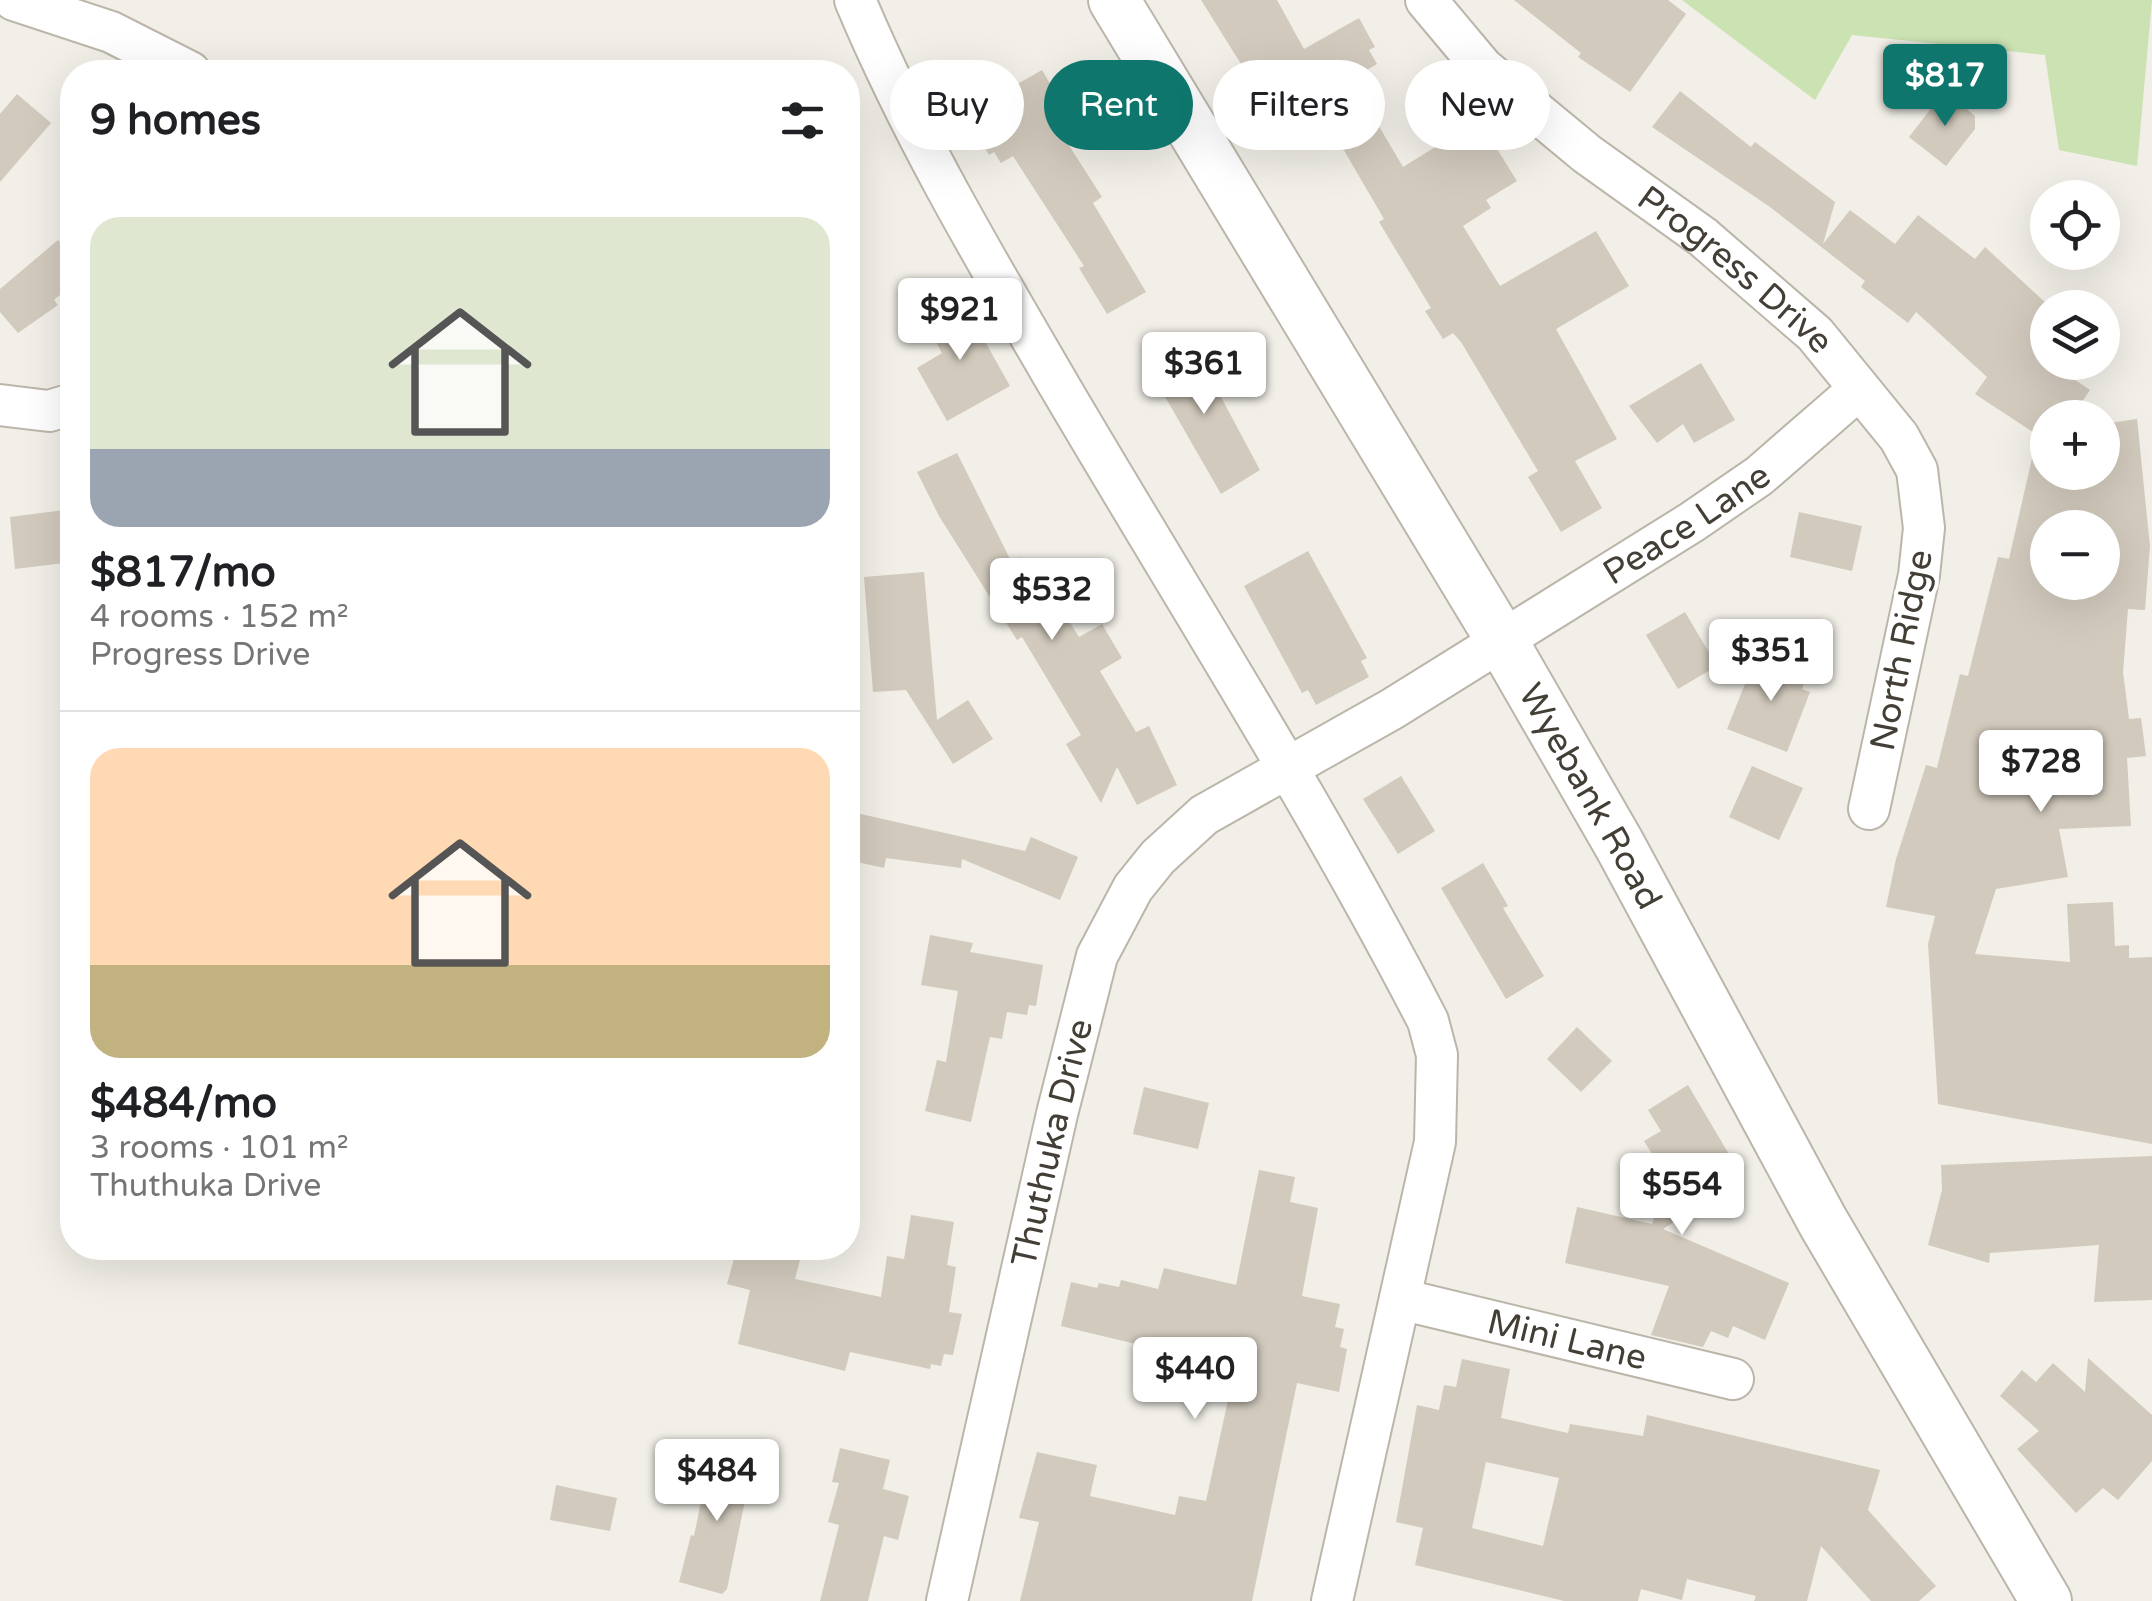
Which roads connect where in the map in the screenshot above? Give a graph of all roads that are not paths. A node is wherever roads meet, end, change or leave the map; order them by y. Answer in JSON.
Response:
{"nodes":[{"id":1,"x":14,"y":0,"type":"edge"},
{"id":2,"x":855,"y":0,"type":"edge"},
{"id":3,"x":1114,"y":0,"type":"edge"},
{"id":4,"x":1426,"y":0,"type":"edge"},
{"id":5,"x":166,"y":60,"type":"edge"},
{"id":6,"x":1858,"y":390,"type":"junction"},
{"id":7,"x":0,"y":405,"type":"edge"},
{"id":8,"x":60,"y":408,"type":"edge"},
{"id":9,"x":1502,"y":641,"type":"junction"},
{"id":10,"x":1286,"y":765,"type":"junction"},
{"id":11,"x":1869,"y":808,"type":"dead end"},
{"id":12,"x":1400,"y":1299,"type":"junction"},
{"id":13,"x":1733,"y":1378,"type":"dead end"},
{"id":14,"x":947,"y":1601,"type":"edge"},
{"id":15,"x":1332,"y":1601,"type":"edge"},
{"id":16,"x":2046,"y":1601,"type":"edge"}],
"edges":[{"from":1,"to":5,"type":"street"},
{"from":2,"to":10,"type":"street"},
{"from":3,"to":9,"type":"street","name":"Wyebank Road"},
{"from":4,"to":6,"type":"street","name":"Progress Drive"},
{"from":6,"to":9,"type":"street","name":"Peace Lane"},
{"from":6,"to":11,"type":"street","name":"North Ridge"},
{"from":7,"to":8,"type":"street"},
{"from":9,"to":10,"type":"street","name":"Thuthuka Drive"},
{"from":9,"to":16,"type":"street","name":"Wyebank Road"},
{"from":10,"to":12,"type":"street"},
{"from":10,"to":14,"type":"street","name":"Thuthuka Drive"},
{"from":12,"to":13,"type":"street","name":"Mini Lane"},
{"from":12,"to":15,"type":"street"}]}
